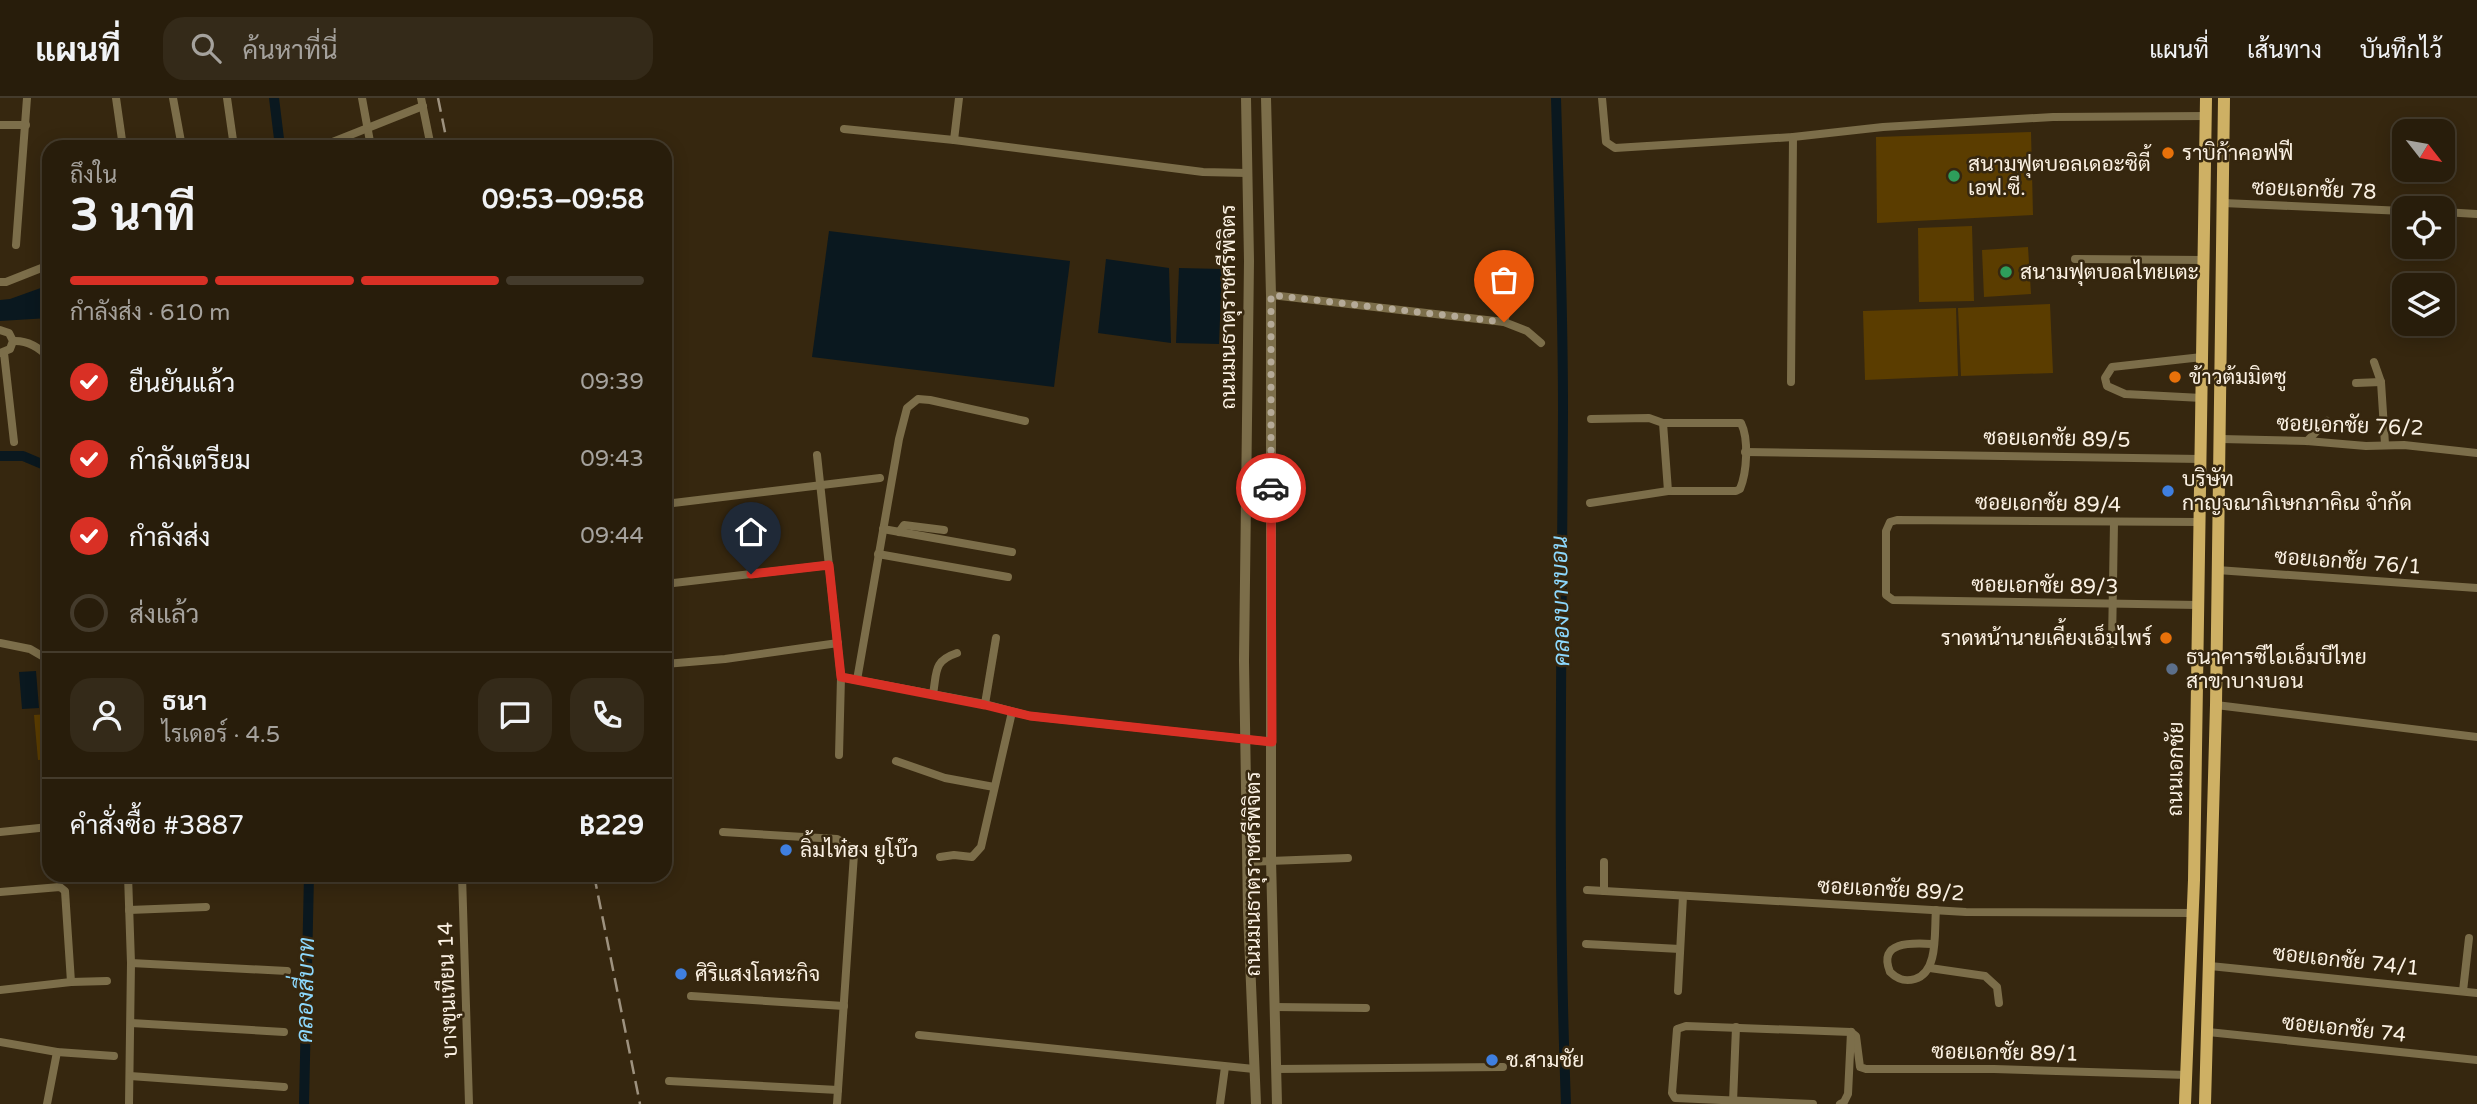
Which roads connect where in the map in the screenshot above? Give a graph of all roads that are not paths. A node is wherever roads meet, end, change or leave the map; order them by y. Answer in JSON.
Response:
{"nodes":[{"id":1,"x":27,"y":98,"type":"edge"},
{"id":2,"x":116,"y":98,"type":"edge"},
{"id":3,"x":173,"y":98,"type":"edge"},
{"id":4,"x":227,"y":98,"type":"edge"},
{"id":5,"x":362,"y":98,"type":"edge"},
{"id":6,"x":959,"y":98,"type":"edge"},
{"id":7,"x":1246,"y":98,"type":"edge"},
{"id":8,"x":1266,"y":98,"type":"edge"},
{"id":9,"x":1602,"y":98,"type":"edge"},
{"id":10,"x":2206,"y":98,"type":"edge"},
{"id":11,"x":2224,"y":98,"type":"edge"},
{"id":12,"x":422,"y":102,"type":"edge"},
{"id":13,"x":2206,"y":116,"type":"junction"},
{"id":14,"x":0,"y":125,"type":"edge"},
{"id":15,"x":26,"y":125,"type":"junction"},
{"id":16,"x":368,"y":127,"type":"junction"},
{"id":17,"x":844,"y":129,"type":"dead end"},
{"id":18,"x":1793,"y":136,"type":"junction"},
{"id":19,"x":122,"y":140,"type":"edge"},
{"id":20,"x":181,"y":140,"type":"edge"},
{"id":21,"x":233,"y":140,"type":"edge"},
{"id":22,"x":337,"y":140,"type":"edge"},
{"id":23,"x":370,"y":140,"type":"edge"},
{"id":24,"x":430,"y":140,"type":"edge"},
{"id":25,"x":954,"y":140,"type":"junction"},
{"id":26,"x":1247,"y":173,"type":"junction"},
{"id":27,"x":2222,"y":204,"type":"junction"},
{"id":28,"x":2392,"y":211,"type":"edge"},
{"id":29,"x":2455,"y":213,"type":"edge"},
{"id":30,"x":2477,"y":214,"type":"edge"},
{"id":31,"x":16,"y":245,"type":"dead end"},
{"id":32,"x":2075,"y":259,"type":"dead end"},
{"id":33,"x":2204,"y":260,"type":"junction"},
{"id":34,"x":42,"y":267,"type":"edge"},
{"id":35,"x":0,"y":282,"type":"edge"},
{"id":36,"x":1271,"y":295,"type":"junction"},
{"id":37,"x":1510,"y":299,"type":"dead end"},
{"id":38,"x":1504,"y":322,"type":"junction"},
{"id":39,"x":0,"y":330,"type":"edge"},
{"id":40,"x":13,"y":341,"type":"junction"},
{"id":41,"x":1541,"y":344,"type":"dead end"},
{"id":42,"x":42,"y":352,"type":"edge"},
{"id":43,"x":2,"y":353,"type":"edge"},
{"id":44,"x":2202,"y":357,"type":"junction"},
{"id":45,"x":2374,"y":362,"type":"dead end"},
{"id":46,"x":1791,"y":382,"type":"dead end"},
{"id":47,"x":2381,"y":382,"type":"junction"},
{"id":48,"x":2356,"y":383,"type":"dead end"},
{"id":49,"x":2202,"y":398,"type":"junction"},
{"id":50,"x":5,"y":406,"type":"edge"},
{"id":51,"x":1591,"y":419,"type":"dead end"},
{"id":52,"x":1026,"y":421,"type":"dead end"},
{"id":53,"x":2326,"y":421,"type":"dead end"},
{"id":54,"x":1663,"y":423,"type":"junction"},
{"id":55,"x":2221,"y":439,"type":"junction"},
{"id":56,"x":2306,"y":441,"type":"junction"},
{"id":57,"x":14,"y":442,"type":"dead end"},
{"id":58,"x":2385,"y":444,"type":"junction"},
{"id":59,"x":1745,"y":452,"type":"junction"},
{"id":60,"x":2477,"y":453,"type":"edge"},
{"id":61,"x":817,"y":455,"type":"dead end"},
{"id":62,"x":2201,"y":459,"type":"junction"},
{"id":63,"x":880,"y":478,"type":"dead end"},
{"id":64,"x":821,"y":486,"type":"junction"},
{"id":65,"x":1668,"y":492,"type":"junction"},
{"id":66,"x":672,"y":502,"type":"edge"},
{"id":67,"x":1590,"y":503,"type":"dead end"},
{"id":68,"x":2199,"y":522,"type":"junction"},
{"id":69,"x":2114,"y":523,"type":"junction"},
{"id":70,"x":883,"y":529,"type":"junction"},
{"id":71,"x":944,"y":530,"type":"dead end"},
{"id":72,"x":899,"y":532,"type":"junction"},
{"id":73,"x":1012,"y":552,"type":"dead end"},
{"id":74,"x":878,"y":554,"type":"junction"},
{"id":75,"x":829,"y":565,"type":"junction"},
{"id":76,"x":2217,"y":570,"type":"junction"},
{"id":77,"x":1008,"y":577,"type":"dead end"},
{"id":78,"x":672,"y":583,"type":"edge"},
{"id":79,"x":2477,"y":588,"type":"edge"},
{"id":80,"x":1893,"y":600,"type":"joint"},
{"id":81,"x":2113,"y":605,"type":"junction"},
{"id":82,"x":2197,"y":605,"type":"junction"},
{"id":83,"x":996,"y":638,"type":"dead end"},
{"id":84,"x":0,"y":643,"type":"edge"},
{"id":85,"x":838,"y":643,"type":"junction"},
{"id":86,"x":2112,"y":643,"type":"dead end"},
{"id":87,"x":957,"y":653,"type":"dead end"},
{"id":88,"x":42,"y":656,"type":"edge"},
{"id":89,"x":672,"y":663,"type":"edge"},
{"id":90,"x":841,"y":677,"type":"junction"},
{"id":91,"x":857,"y":680,"type":"junction"},
{"id":92,"x":933,"y":694,"type":"junction"},
{"id":93,"x":985,"y":705,"type":"junction"},
{"id":94,"x":2216,"y":705,"type":"junction"},
{"id":95,"x":1012,"y":712,"type":"junction"},
{"id":96,"x":2477,"y":737,"type":"edge"},
{"id":97,"x":1246,"y":740,"type":"junction"},
{"id":98,"x":1272,"y":742,"type":"junction"},
{"id":99,"x":839,"y":755,"type":"dead end"},
{"id":100,"x":897,"y":761,"type":"dead end"},
{"id":101,"x":994,"y":787,"type":"junction"},
{"id":102,"x":42,"y":828,"type":"edge"},
{"id":103,"x":0,"y":832,"type":"edge"},
{"id":104,"x":723,"y":832,"type":"dead end"},
{"id":105,"x":940,"y":857,"type":"dead end"},
{"id":106,"x":1349,"y":858,"type":"dead end"},
{"id":107,"x":1270,"y":860,"type":"junction"},
{"id":108,"x":1247,"y":862,"type":"junction"},
{"id":109,"x":1604,"y":862,"type":"dead end"},
{"id":110,"x":128,"y":882,"type":"edge"},
{"id":111,"x":462,"y":882,"type":"edge"},
{"id":112,"x":1587,"y":890,"type":"dead end"},
{"id":113,"x":1604,"y":891,"type":"junction"},
{"id":114,"x":0,"y":892,"type":"edge"},
{"id":115,"x":1683,"y":896,"type":"junction"},
{"id":116,"x":205,"y":907,"type":"dead end"},
{"id":117,"x":1936,"y":910,"type":"junction"},
{"id":118,"x":129,"y":911,"type":"junction"},
{"id":119,"x":2193,"y":913,"type":"junction"},
{"id":120,"x":2469,"y":938,"type":"dead end"},
{"id":121,"x":1586,"y":944,"type":"dead end"},
{"id":122,"x":1933,"y":944,"type":"junction"},
{"id":123,"x":1680,"y":949,"type":"junction"},
{"id":124,"x":131,"y":963,"type":"junction"},
{"id":125,"x":2210,"y":966,"type":"junction"},
{"id":126,"x":1930,"y":968,"type":"junction"},
{"id":127,"x":287,"y":971,"type":"dead end"},
{"id":128,"x":107,"y":981,"type":"dead end"},
{"id":129,"x":71,"y":982,"type":"junction"},
{"id":130,"x":0,"y":990,"type":"edge"},
{"id":131,"x":1678,"y":991,"type":"dead end"},
{"id":132,"x":2463,"y":991,"type":"junction"},
{"id":133,"x":2477,"y":993,"type":"edge"},
{"id":134,"x":691,"y":996,"type":"dead end"},
{"id":135,"x":1999,"y":1003,"type":"dead end"},
{"id":136,"x":844,"y":1006,"type":"junction"},
{"id":137,"x":1274,"y":1007,"type":"junction"},
{"id":138,"x":1366,"y":1008,"type":"dead end"},
{"id":139,"x":131,"y":1023,"type":"junction"},
{"id":140,"x":1736,"y":1027,"type":"junction"},
{"id":141,"x":284,"y":1032,"type":"dead end"},
{"id":142,"x":1851,"y":1032,"type":"junction"},
{"id":143,"x":2208,"y":1032,"type":"junction"},
{"id":144,"x":919,"y":1035,"type":"dead end"},
{"id":145,"x":0,"y":1042,"type":"edge"},
{"id":146,"x":57,"y":1052,"type":"junction"},
{"id":147,"x":114,"y":1056,"type":"dead end"},
{"id":148,"x":2477,"y":1060,"type":"edge"},
{"id":149,"x":1225,"y":1067,"type":"junction"},
{"id":150,"x":1503,"y":1067,"type":"dead end"},
{"id":151,"x":1254,"y":1069,"type":"junction"},
{"id":152,"x":1276,"y":1069,"type":"junction"},
{"id":153,"x":2187,"y":1075,"type":"junction"},
{"id":154,"x":130,"y":1076,"type":"junction"},
{"id":155,"x":669,"y":1081,"type":"dead end"},
{"id":156,"x":285,"y":1087,"type":"dead end"},
{"id":157,"x":838,"y":1090,"type":"junction"},
{"id":158,"x":1733,"y":1102,"type":"junction"},
{"id":159,"x":47,"y":1104,"type":"edge"},
{"id":160,"x":129,"y":1104,"type":"edge"},
{"id":161,"x":469,"y":1104,"type":"edge"},
{"id":162,"x":837,"y":1104,"type":"edge"},
{"id":163,"x":1220,"y":1104,"type":"edge"},
{"id":164,"x":1256,"y":1104,"type":"edge"},
{"id":165,"x":1277,"y":1104,"type":"edge"},
{"id":166,"x":1813,"y":1104,"type":"edge"},
{"id":167,"x":1840,"y":1104,"type":"edge"},
{"id":168,"x":2186,"y":1104,"type":"edge"},
{"id":169,"x":2205,"y":1104,"type":"edge"}],
"edges":[{"from":1,"to":15,"type":"street"},
{"from":2,"to":19,"type":"street"},
{"from":3,"to":20,"type":"street"},
{"from":4,"to":21,"type":"street"},
{"from":5,"to":16,"type":"street"},
{"from":6,"to":25,"type":"street"},
{"from":7,"to":26,"type":"street","name":"ถนนมนธาตุราชศรีพิจิตร"},
{"from":8,"to":36,"type":"street","name":"ถนนมนธาตุราชศรีพิจิตร"},
{"from":9,"to":18,"type":"street"},
{"from":10,"to":13,"type":"main road","name":"ถนนเอกชัย"},
{"from":11,"to":27,"type":"main road","name":"ถนนเอกชัย"},
{"from":12,"to":16,"type":"street"},
{"from":12,"to":24,"type":"street"},
{"from":13,"to":18,"type":"street"},
{"from":13,"to":33,"type":"main road","name":"ถนนเอกชัย"},
{"from":14,"to":15,"type":"street"},
{"from":15,"to":31,"type":"street"},
{"from":16,"to":22,"type":"street"},
{"from":16,"to":23,"type":"street"},
{"from":17,"to":25,"type":"street"},
{"from":18,"to":46,"type":"street"},
{"from":25,"to":26,"type":"street"},
{"from":26,"to":97,"type":"street","name":"ถนนมนธาตุราชศรีพิจิตร"},
{"from":27,"to":28,"type":"street","name":"ซอยเอกชัย 78"},
{"from":27,"to":55,"type":"main road","name":"ถนนเอกชัย"},
{"from":29,"to":30,"type":"street"},
{"from":32,"to":33,"type":"street"},
{"from":33,"to":44,"type":"main road","name":"ถนนเอกชัย"},
{"from":34,"to":35,"type":"street"},
{"from":36,"to":38,"type":"street"},
{"from":36,"to":98,"type":"street","name":"ถนนมนธาตุราชศรีพิจิตร"},
{"from":37,"to":38,"type":"street"},
{"from":38,"to":41,"type":"street"},
{"from":39,"to":40,"type":"street"},
{"from":40,"to":42,"type":"street"},
{"from":40,"to":43,"type":"street"},
{"from":43,"to":50,"type":"street"},
{"from":44,"to":49,"type":"main road","name":"ถนนเอกชัย"},
{"from":44,"to":49,"type":"street"},
{"from":45,"to":47,"type":"street"},
{"from":47,"to":48,"type":"street"},
{"from":47,"to":58,"type":"street"},
{"from":49,"to":62,"type":"main road","name":"ถนนเอกชัย"},
{"from":50,"to":57,"type":"street"},
{"from":51,"to":54,"type":"street"},
{"from":52,"to":70,"type":"street"},
{"from":53,"to":56,"type":"street"},
{"from":54,"to":59,"type":"street"},
{"from":54,"to":65,"type":"street"},
{"from":55,"to":56,"type":"street","name":"ซอยเอกชัย 76/2"},
{"from":55,"to":76,"type":"main road","name":"ถนนเอกชัย"},
{"from":56,"to":58,"type":"street","name":"ซอยเอกชัย 76/2"},
{"from":58,"to":60,"type":"street","name":"ซอยเอกชัย 76/2"},
{"from":59,"to":62,"type":"street","name":"ซอยเอกชัย 89/5"},
{"from":59,"to":65,"type":"street"},
{"from":61,"to":64,"type":"street"},
{"from":62,"to":68,"type":"main road","name":"ถนนเอกชัย"},
{"from":63,"to":64,"type":"street"},
{"from":64,"to":66,"type":"street"},
{"from":64,"to":75,"type":"street"},
{"from":65,"to":67,"type":"street"},
{"from":68,"to":69,"type":"street","name":"ซอยเอกชัย 89/4"},
{"from":68,"to":82,"type":"main road","name":"ถนนเอกชัย"},
{"from":69,"to":80,"type":"street","name":"ซอยเอกชัย 89/4"},
{"from":69,"to":81,"type":"street"},
{"from":70,"to":72,"type":"street"},
{"from":70,"to":74,"type":"street"},
{"from":71,"to":72,"type":"street"},
{"from":72,"to":73,"type":"street"},
{"from":74,"to":77,"type":"street"},
{"from":74,"to":91,"type":"street"},
{"from":75,"to":78,"type":"street"},
{"from":75,"to":85,"type":"street"},
{"from":76,"to":79,"type":"street","name":"ซอยเอกชัย 76/1"},
{"from":76,"to":94,"type":"main road","name":"ถนนเอกชัย"},
{"from":80,"to":81,"type":"street","name":"ซอยเอกชัย 89/3"},
{"from":81,"to":82,"type":"street","name":"ซอยเอกชัย 89/3"},
{"from":81,"to":86,"type":"street"},
{"from":82,"to":119,"type":"main road","name":"ถนนเอกชัย"},
{"from":83,"to":93,"type":"street"},
{"from":84,"to":88,"type":"street"},
{"from":85,"to":89,"type":"street"},
{"from":85,"to":90,"type":"street"},
{"from":87,"to":92,"type":"street"},
{"from":90,"to":91,"type":"street"},
{"from":90,"to":99,"type":"street"},
{"from":91,"to":92,"type":"street"},
{"from":92,"to":93,"type":"street"},
{"from":93,"to":95,"type":"street"},
{"from":94,"to":96,"type":"street"},
{"from":94,"to":125,"type":"main road","name":"ถนนเอกชัย"},
{"from":95,"to":97,"type":"street"},
{"from":95,"to":101,"type":"street"},
{"from":97,"to":98,"type":"street"},
{"from":97,"to":108,"type":"street","name":"ถนนมนธาตุราชศรีพิจิตร"},
{"from":98,"to":107,"type":"street","name":"ถนนมนธาตุราชศรีพิจิตร"},
{"from":100,"to":101,"type":"street"},
{"from":101,"to":105,"type":"street"},
{"from":102,"to":103,"type":"street"},
{"from":104,"to":136,"type":"street"},
{"from":106,"to":107,"type":"street"},
{"from":107,"to":108,"type":"street"},
{"from":107,"to":137,"type":"street","name":"ถนนมนธาตุราชศรีพิจิตร"},
{"from":108,"to":151,"type":"street","name":"ถนนมนธาตุราชศรีพิจิตร"},
{"from":109,"to":113,"type":"street"},
{"from":110,"to":118,"type":"street"},
{"from":111,"to":161,"type":"street","name":"บางขุนเทียน 14"},
{"from":112,"to":113,"type":"street","name":"ซอยเอกชัย 89/2"},
{"from":113,"to":115,"type":"street","name":"ซอยเอกชัย 89/2"},
{"from":114,"to":129,"type":"street"},
{"from":115,"to":117,"type":"street","name":"ซอยเอกชัย 89/2"},
{"from":115,"to":123,"type":"street"},
{"from":116,"to":118,"type":"street"},
{"from":117,"to":119,"type":"street","name":"ซอยเอกชัย 89/2"},
{"from":117,"to":122,"type":"street"},
{"from":118,"to":124,"type":"street"},
{"from":119,"to":153,"type":"main road","name":"ถนนเอกชัย"},
{"from":120,"to":132,"type":"street"},
{"from":121,"to":123,"type":"street"},
{"from":122,"to":126,"type":"street"},
{"from":122,"to":126,"type":"street"},
{"from":123,"to":131,"type":"street"},
{"from":124,"to":127,"type":"street"},
{"from":124,"to":139,"type":"street"},
{"from":125,"to":132,"type":"street","name":"ซอยเอกชัย 74/1"},
{"from":125,"to":143,"type":"main road","name":"ถนนเอกชัย"},
{"from":126,"to":135,"type":"street"},
{"from":128,"to":129,"type":"street"},
{"from":129,"to":130,"type":"street"},
{"from":132,"to":133,"type":"street","name":"ซอยเอกชัย 74/1"},
{"from":134,"to":136,"type":"street"},
{"from":136,"to":157,"type":"street"},
{"from":137,"to":138,"type":"street"},
{"from":137,"to":152,"type":"street","name":"ถนนมนธาตุราชศรีพิจิตร"},
{"from":139,"to":141,"type":"street"},
{"from":139,"to":154,"type":"street"},
{"from":140,"to":142,"type":"street"},
{"from":140,"to":158,"type":"street"},
{"from":140,"to":158,"type":"street"},
{"from":142,"to":153,"type":"street","name":"ซอยเอกชัย 89/1"},
{"from":142,"to":167,"type":"street"},
{"from":143,"to":148,"type":"street","name":"ซอยเอกชัย 74"},
{"from":143,"to":169,"type":"main road","name":"ถนนเอกชัย"},
{"from":144,"to":149,"type":"street"},
{"from":145,"to":146,"type":"street"},
{"from":146,"to":147,"type":"street"},
{"from":146,"to":159,"type":"street"},
{"from":149,"to":151,"type":"street"},
{"from":149,"to":163,"type":"street"},
{"from":150,"to":152,"type":"street"},
{"from":151,"to":164,"type":"street","name":"ถนนมนธาตุราชศรีพิจิตร"},
{"from":152,"to":165,"type":"street","name":"ถนนมนธาตุราชศรีพิจิตร"},
{"from":153,"to":168,"type":"main road","name":"ถนนเอกชัย"},
{"from":154,"to":156,"type":"street"},
{"from":154,"to":160,"type":"street"},
{"from":155,"to":157,"type":"street"},
{"from":157,"to":162,"type":"street"},
{"from":158,"to":166,"type":"street"}]}
